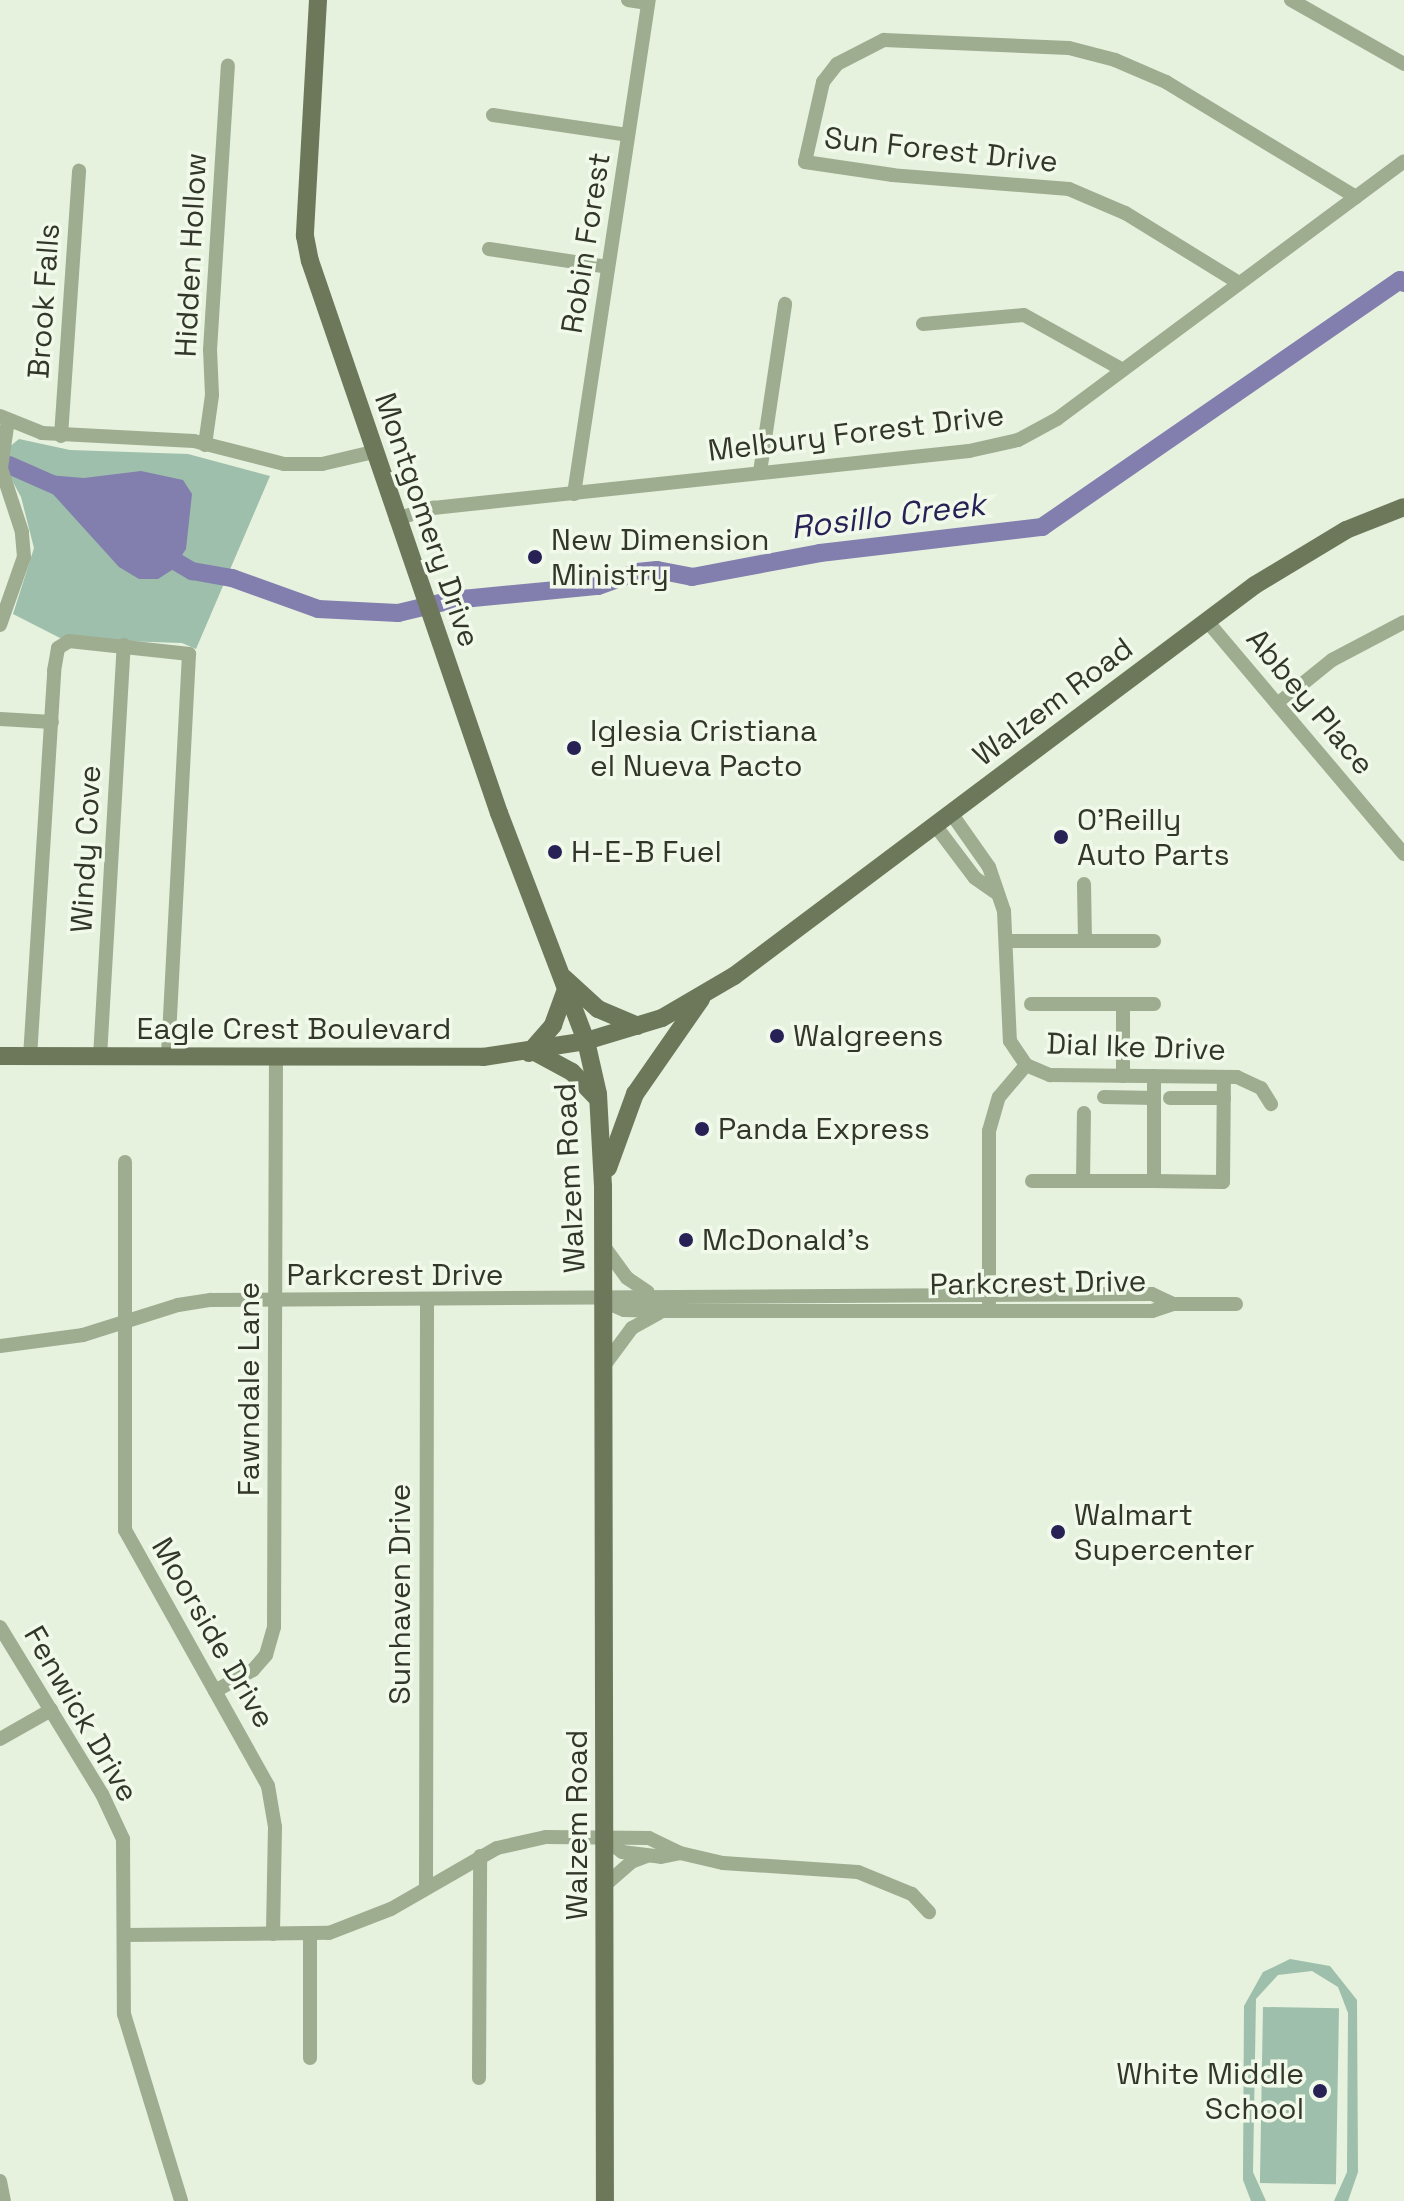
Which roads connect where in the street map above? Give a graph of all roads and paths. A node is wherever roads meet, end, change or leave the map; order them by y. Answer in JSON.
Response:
{"nodes":[{"id":1,"x":318,"y":0,"type":"edge"},
{"id":2,"x":628,"y":0,"type":"edge"},
{"id":3,"x":1291,"y":0,"type":"edge"},
{"id":4,"x":648,"y":2,"type":"edge"},
{"id":5,"x":1404,"y":64,"type":"edge"},
{"id":6,"x":228,"y":66,"type":"dead end"},
{"id":7,"x":493,"y":115,"type":"dead end"},
{"id":8,"x":628,"y":135,"type":"junction"},
{"id":9,"x":1404,"y":161,"type":"edge"},
{"id":10,"x":79,"y":171,"type":"dead end"},
{"id":11,"x":1356,"y":197,"type":"junction"},
{"id":12,"x":489,"y":249,"type":"dead end"},
{"id":13,"x":608,"y":267,"type":"junction"},
{"id":14,"x":1239,"y":283,"type":"junction"},
{"id":15,"x":785,"y":304,"type":"dead end"},
{"id":16,"x":923,"y":324,"type":"dead end"},
{"id":17,"x":1123,"y":370,"type":"junction"},
{"id":18,"x":4,"y":418,"type":"edge"},
{"id":19,"x":61,"y":436,"type":"junction"},
{"id":20,"x":205,"y":445,"type":"junction"},
{"id":21,"x":373,"y":452,"type":"junction"},
{"id":22,"x":760,"y":472,"type":"junction"},
{"id":23,"x":574,"y":494,"type":"junction"},
{"id":24,"x":1404,"y":507,"type":"edge"},
{"id":25,"x":396,"y":519,"type":"junction"},
{"id":26,"x":1,"y":619,"type":"edge"},
{"id":27,"x":1207,"y":621,"type":"junction"},
{"id":28,"x":1404,"y":622,"type":"edge"},
{"id":29,"x":124,"y":645,"type":"junction"},
{"id":30,"x":1280,"y":702,"type":"junction"},
{"id":31,"x":0,"y":719,"type":"edge"},
{"id":32,"x":52,"y":722,"type":"junction"},
{"id":33,"x":951,"y":813,"type":"junction"},
{"id":34,"x":935,"y":825,"type":"junction"},
{"id":35,"x":1404,"y":854,"type":"edge"},
{"id":36,"x":1084,"y":884,"type":"dead end"},
{"id":37,"x":995,"y":892,"type":"junction"},
{"id":38,"x":1009,"y":941,"type":"junction"},
{"id":39,"x":1085,"y":941,"type":"junction"},
{"id":40,"x":1154,"y":941,"type":"dead end"},
{"id":41,"x":563,"y":982,"type":"junction"},
{"id":42,"x":702,"y":998,"type":"junction"},
{"id":43,"x":1031,"y":1004,"type":"dead end"},
{"id":44,"x":1123,"y":1004,"type":"junction"},
{"id":45,"x":1154,"y":1004,"type":"dead end"},
{"id":46,"x":638,"y":1026,"type":"junction"},
{"id":47,"x":586,"y":1041,"type":"junction"},
{"id":48,"x":532,"y":1052,"type":"junction"},
{"id":49,"x":0,"y":1056,"type":"edge"},
{"id":50,"x":30,"y":1057,"type":"junction"},
{"id":51,"x":100,"y":1057,"type":"junction"},
{"id":52,"x":168,"y":1057,"type":"junction"},
{"id":53,"x":276,"y":1058,"type":"junction"},
{"id":54,"x":1026,"y":1065,"type":"junction"},
{"id":55,"x":1123,"y":1076,"type":"junction"},
{"id":56,"x":1154,"y":1076,"type":"junction"},
{"id":57,"x":1224,"y":1077,"type":"junction"},
{"id":58,"x":1104,"y":1097,"type":"dead end"},
{"id":59,"x":1154,"y":1098,"type":"junction"},
{"id":60,"x":1170,"y":1098,"type":"dead end"},
{"id":61,"x":1224,"y":1098,"type":"junction"},
{"id":62,"x":598,"y":1100,"type":"junction"},
{"id":63,"x":1271,"y":1104,"type":"dead end"},
{"id":64,"x":1084,"y":1113,"type":"dead end"},
{"id":65,"x":125,"y":1162,"type":"dead end"},
{"id":66,"x":1032,"y":1181,"type":"dead end"},
{"id":67,"x":1083,"y":1181,"type":"junction"},
{"id":68,"x":1154,"y":1181,"type":"junction"},
{"id":69,"x":603,"y":1186,"type":"junction"},
{"id":70,"x":603,"y":1245,"type":"junction"},
{"id":71,"x":652,"y":1294,"type":"junction"},
{"id":72,"x":989,"y":1294,"type":"junction"},
{"id":73,"x":1152,"y":1294,"type":"junction"},
{"id":74,"x":275,"y":1300,"type":"junction"},
{"id":75,"x":427,"y":1301,"type":"junction"},
{"id":76,"x":603,"y":1301,"type":"junction"},
{"id":77,"x":1173,"y":1304,"type":"junction"},
{"id":78,"x":1236,"y":1304,"type":"dead end"},
{"id":79,"x":664,"y":1311,"type":"junction"},
{"id":80,"x":990,"y":1311,"type":"junction"},
{"id":81,"x":1152,"y":1311,"type":"junction"},
{"id":82,"x":125,"y":1322,"type":"junction"},
{"id":83,"x":0,"y":1346,"type":"edge"},
{"id":84,"x":603,"y":1367,"type":"junction"},
{"id":85,"x":0,"y":1627,"type":"edge"},
{"id":86,"x":215,"y":1691,"type":"junction"},
{"id":87,"x":51,"y":1710,"type":"junction"},
{"id":88,"x":0,"y":1739,"type":"edge"},
{"id":89,"x":605,"y":1839,"type":"junction"},
{"id":90,"x":680,"y":1853,"type":"junction"},
{"id":91,"x":650,"y":1855,"type":"junction"},
{"id":92,"x":480,"y":1856,"type":"junction"},
{"id":93,"x":605,"y":1885,"type":"junction"},
{"id":94,"x":426,"y":1887,"type":"junction"},
{"id":95,"x":929,"y":1912,"type":"dead end"},
{"id":96,"x":273,"y":1934,"type":"junction"},
{"id":97,"x":125,"y":1935,"type":"junction"},
{"id":98,"x":310,"y":1935,"type":"junction"},
{"id":99,"x":310,"y":2058,"type":"dead end"},
{"id":100,"x":479,"y":2078,"type":"dead end"},
{"id":101,"x":0,"y":2181,"type":"edge"},
{"id":102,"x":4,"y":2201,"type":"edge"},
{"id":103,"x":181,"y":2201,"type":"edge"},
{"id":104,"x":605,"y":2201,"type":"edge"}],
"edges":[{"from":1,"to":21,"type":"main road","name":"Montgomery Drive"},
{"from":2,"to":4,"type":"street"},
{"from":3,"to":5,"type":"street"},
{"from":4,"to":8,"type":"street","name":"Robin Forest"},
{"from":6,"to":20,"type":"street","name":"Hidden Hollow"},
{"from":7,"to":8,"type":"street"},
{"from":8,"to":13,"type":"street","name":"Robin Forest"},
{"from":9,"to":11,"type":"street","name":"Melbury Forest Drive"},
{"from":10,"to":19,"type":"street","name":"Brook Falls"},
{"from":11,"to":14,"type":"street","name":"Melbury Forest Drive"},
{"from":11,"to":14,"type":"street","name":"Sun Forest Drive"},
{"from":12,"to":13,"type":"street"},
{"from":13,"to":23,"type":"street","name":"Robin Forest"},
{"from":14,"to":17,"type":"street","name":"Melbury Forest Drive"},
{"from":15,"to":22,"type":"street"},
{"from":16,"to":17,"type":"street"},
{"from":17,"to":22,"type":"street","name":"Melbury Forest Drive"},
{"from":18,"to":19,"type":"street"},
{"from":18,"to":26,"type":"street","name":"Brook Falls"},
{"from":19,"to":20,"type":"street"},
{"from":20,"to":21,"type":"street"},
{"from":21,"to":25,"type":"main road","name":"Montgomery Drive"},
{"from":22,"to":23,"type":"street","name":"Melbury Forest Drive"},
{"from":23,"to":25,"type":"street","name":"Melbury Forest Drive"},
{"from":24,"to":27,"type":"main road","name":"Walzem Road"},
{"from":25,"to":41,"type":"main road","name":"Montgomery Drive"},
{"from":27,"to":30,"type":"street","name":"Abbey Place"},
{"from":27,"to":33,"type":"main road","name":"Walzem Road"},
{"from":28,"to":30,"type":"street"},
{"from":29,"to":32,"type":"street"},
{"from":29,"to":51,"type":"street","name":"Windy Cove"},
{"from":29,"to":52,"type":"street"},
{"from":30,"to":35,"type":"street","name":"Abbey Place"},
{"from":31,"to":32,"type":"street"},
{"from":32,"to":50,"type":"street"},
{"from":33,"to":34,"type":"main road","name":"Walzem Road"},
{"from":33,"to":37,"type":"street","name":"Dial Ike Drive"},
{"from":34,"to":37,"type":"street"},
{"from":34,"to":42,"type":"main road","name":"Walzem Road"},
{"from":36,"to":39,"type":"street"},
{"from":37,"to":38,"type":"street","name":"Dial Ike Drive"},
{"from":38,"to":39,"type":"street"},
{"from":38,"to":54,"type":"street","name":"Dial Ike Drive"},
{"from":39,"to":40,"type":"street"},
{"from":41,"to":46,"type":"main road"},
{"from":41,"to":47,"type":"main road","name":"Montgomery Drive"},
{"from":41,"to":48,"type":"main road"},
{"from":42,"to":46,"type":"main road","name":"Walzem Road"},
{"from":42,"to":69,"type":"main road"},
{"from":43,"to":44,"type":"street"},
{"from":44,"to":45,"type":"street"},
{"from":44,"to":55,"type":"street"},
{"from":46,"to":47,"type":"main road","name":"Walzem Road"},
{"from":47,"to":48,"type":"main road","name":"Eagle Crest Boulevard"},
{"from":47,"to":62,"type":"main road","name":"Walzem Road"},
{"from":48,"to":53,"type":"main road","name":"Eagle Crest Boulevard"},
{"from":48,"to":62,"type":"main road"},
{"from":49,"to":50,"type":"main road","name":"Eagle Crest Boulevard"},
{"from":50,"to":51,"type":"main road","name":"Eagle Crest Boulevard"},
{"from":51,"to":52,"type":"main road","name":"Eagle Crest Boulevard"},
{"from":52,"to":53,"type":"main road","name":"Eagle Crest Boulevard"},
{"from":53,"to":74,"type":"street","name":"Fawndale Lane"},
{"from":54,"to":55,"type":"street","name":"Dial Ike Drive"},
{"from":54,"to":72,"type":"street"},
{"from":55,"to":56,"type":"street","name":"Dial Ike Drive"},
{"from":56,"to":57,"type":"street","name":"Dial Ike Drive"},
{"from":56,"to":59,"type":"street"},
{"from":57,"to":61,"type":"street"},
{"from":57,"to":63,"type":"street","name":"Dial Ike Drive"},
{"from":58,"to":59,"type":"street"},
{"from":59,"to":68,"type":"street"},
{"from":60,"to":61,"type":"street"},
{"from":61,"to":68,"type":"street"},
{"from":62,"to":69,"type":"main road","name":"Walzem Road"},
{"from":64,"to":67,"type":"street"},
{"from":65,"to":82,"type":"street","name":"Moorside Drive"},
{"from":66,"to":67,"type":"street"},
{"from":67,"to":68,"type":"street"},
{"from":69,"to":70,"type":"main road","name":"Walzem Road"},
{"from":70,"to":71,"type":"street"},
{"from":70,"to":76,"type":"main road","name":"Walzem Road"},
{"from":71,"to":72,"type":"street","name":"Parkcrest Drive"},
{"from":71,"to":76,"type":"street","name":"Parkcrest Drive"},
{"from":72,"to":73,"type":"street","name":"Parkcrest Drive"},
{"from":72,"to":80,"type":"street"},
{"from":73,"to":77,"type":"street","name":"Parkcrest Drive"},
{"from":73,"to":81,"type":"street"},
{"from":74,"to":75,"type":"street","name":"Parkcrest Drive"},
{"from":74,"to":82,"type":"street","name":"Parkcrest Drive"},
{"from":74,"to":86,"type":"street","name":"Fawndale Lane"},
{"from":75,"to":76,"type":"street","name":"Parkcrest Drive"},
{"from":75,"to":94,"type":"street","name":"Sunhaven Drive"},
{"from":76,"to":79,"type":"street","name":"Parkcrest Drive"},
{"from":76,"to":84,"type":"main road","name":"Walzem Road"},
{"from":77,"to":78,"type":"street","name":"Parkcrest Drive"},
{"from":77,"to":81,"type":"street","name":"Parkcrest Drive"},
{"from":79,"to":80,"type":"street","name":"Parkcrest Drive"},
{"from":79,"to":84,"type":"street"},
{"from":80,"to":81,"type":"street","name":"Parkcrest Drive"},
{"from":82,"to":83,"type":"street","name":"Parkcrest Drive"},
{"from":82,"to":86,"type":"street","name":"Moorside Drive"},
{"from":84,"to":89,"type":"main road","name":"Walzem Road"},
{"from":85,"to":87,"type":"street","name":"Fenwick Drive"},
{"from":86,"to":96,"type":"street","name":"Moorside Drive"},
{"from":87,"to":88,"type":"street"},
{"from":87,"to":97,"type":"street","name":"Fenwick Drive"},
{"from":89,"to":90,"type":"street"},
{"from":89,"to":91,"type":"street"},
{"from":89,"to":92,"type":"street"},
{"from":89,"to":93,"type":"main road","name":"Walzem Road"},
{"from":90,"to":91,"type":"street"},
{"from":90,"to":95,"type":"street"},
{"from":91,"to":93,"type":"street"},
{"from":92,"to":94,"type":"street"},
{"from":92,"to":100,"type":"street"},
{"from":93,"to":104,"type":"main road","name":"Walzem Road"},
{"from":94,"to":98,"type":"street"},
{"from":96,"to":97,"type":"street"},
{"from":96,"to":98,"type":"street"},
{"from":97,"to":103,"type":"street","name":"Fenwick Drive"},
{"from":98,"to":99,"type":"street"},
{"from":101,"to":102,"type":"street"}]}
